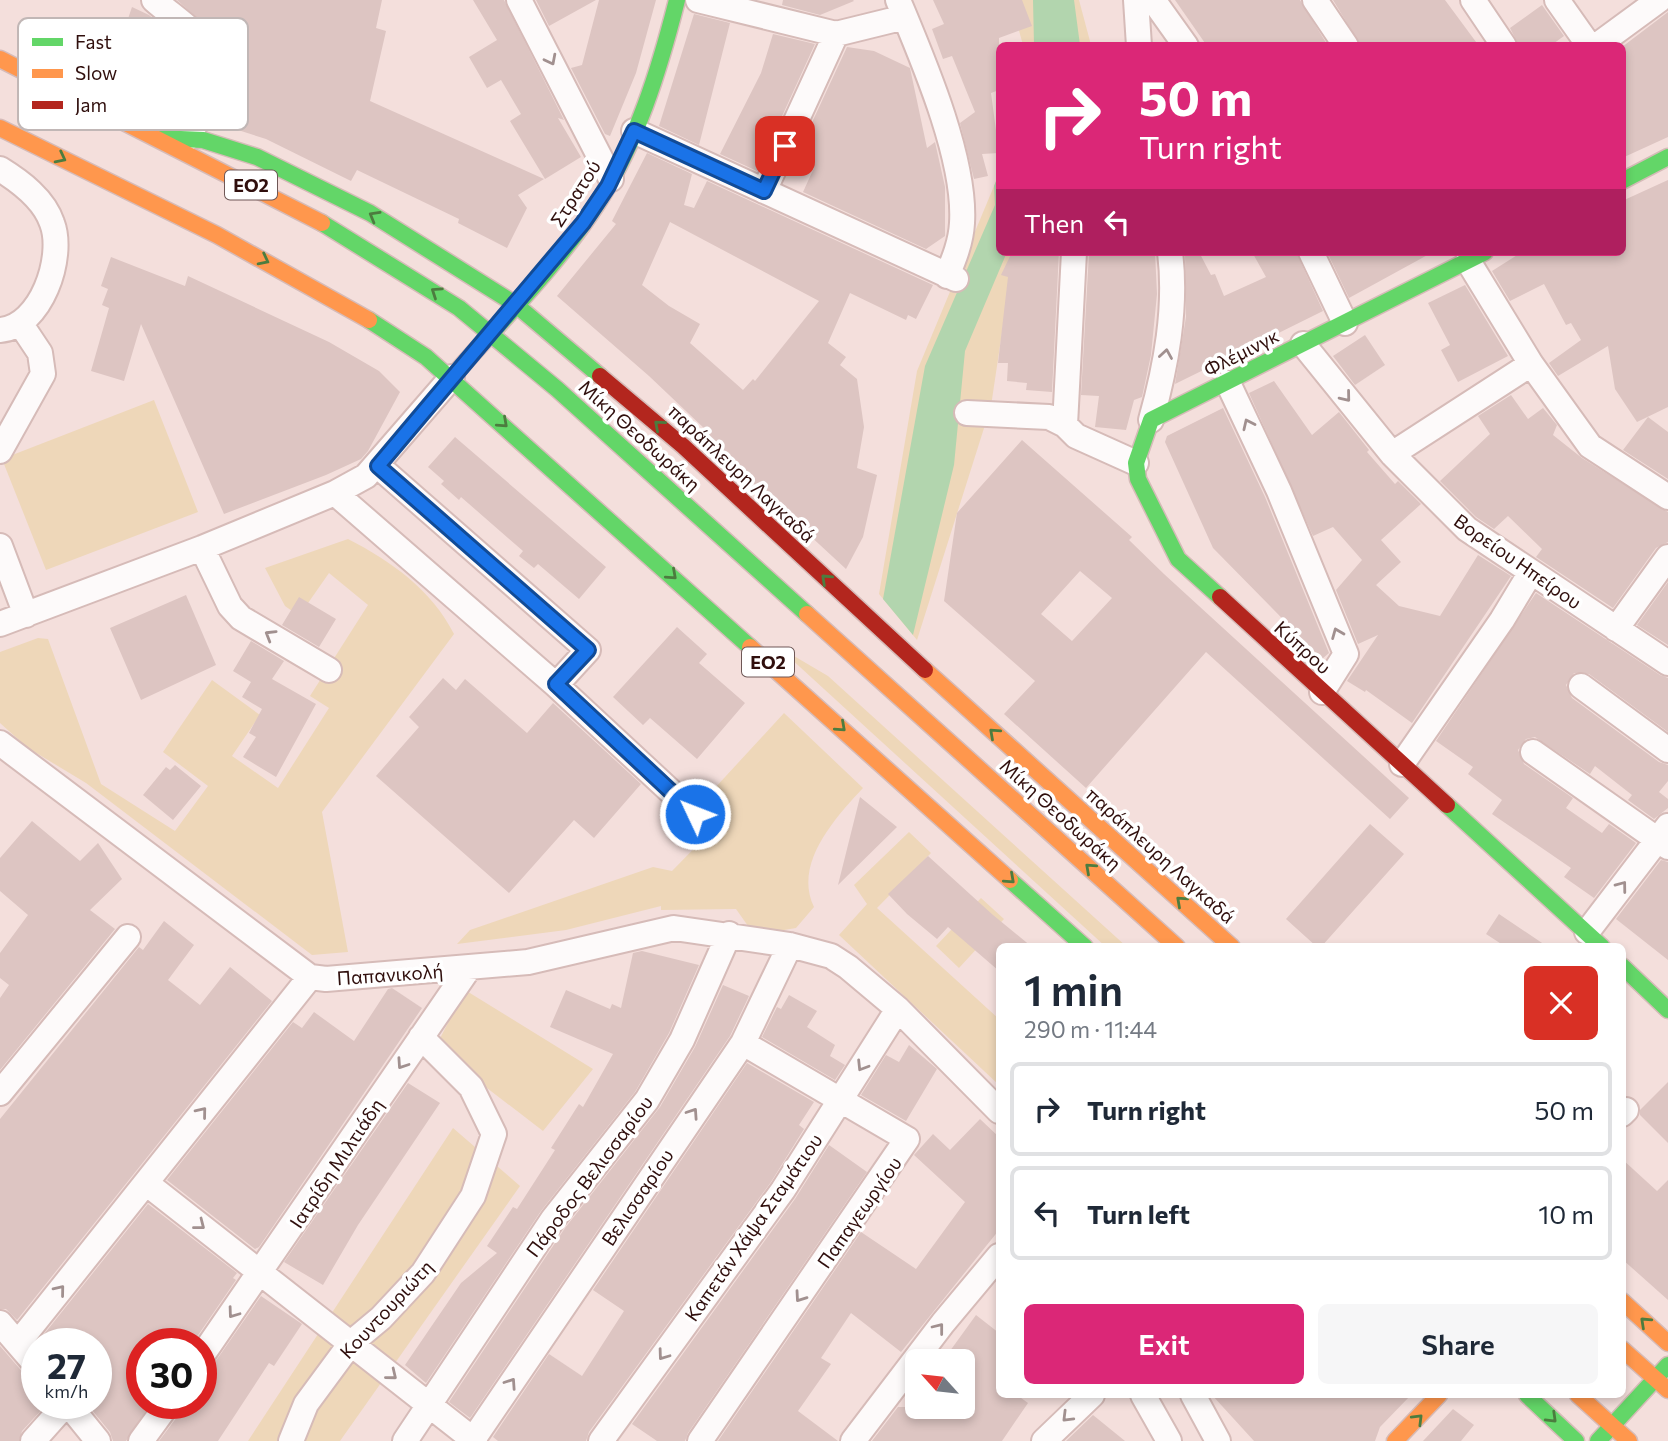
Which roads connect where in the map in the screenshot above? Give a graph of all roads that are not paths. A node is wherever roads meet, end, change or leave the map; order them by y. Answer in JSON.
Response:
{"nodes":[{"id":1,"x":153,"y":0,"type":"edge"},
{"id":2,"x":519,"y":0,"type":"edge"},
{"id":3,"x":677,"y":0,"type":"edge"},
{"id":4,"x":698,"y":0,"type":"edge"},
{"id":5,"x":1315,"y":0,"type":"edge"},
{"id":6,"x":1473,"y":0,"type":"edge"},
{"id":7,"x":1557,"y":0,"type":"edge"},
{"id":8,"x":1660,"y":0,"type":"edge"},
{"id":9,"x":1146,"y":2,"type":"edge"},
{"id":10,"x":902,"y":9,"type":"edge"},
{"id":11,"x":174,"y":18,"type":"edge"},
{"id":12,"x":836,"y":34,"type":"junction"},
{"id":13,"x":1140,"y":42,"type":"edge"},
{"id":14,"x":1182,"y":42,"type":"edge"},
{"id":15,"x":1343,"y":42,"type":"edge"},
{"id":16,"x":1501,"y":42,"type":"edge"},
{"id":17,"x":1587,"y":42,"type":"edge"},
{"id":18,"x":1602,"y":42,"type":"edge"},
{"id":19,"x":0,"y":59,"type":"edge"},
{"id":20,"x":18,"y":68,"type":"edge"},
{"id":21,"x":0,"y":128,"type":"edge"},
{"id":22,"x":142,"y":130,"type":"edge"},
{"id":23,"x":192,"y":130,"type":"edge"},
{"id":24,"x":634,"y":131,"type":"junction"},
{"id":25,"x":158,"y":138,"type":"junction"},
{"id":26,"x":188,"y":138,"type":"junction"},
{"id":27,"x":1668,"y":158,"type":"edge"},
{"id":28,"x":0,"y":169,"type":"edge"},
{"id":29,"x":611,"y":179,"type":"junction"},
{"id":30,"x":1626,"y":179,"type":"edge"},
{"id":31,"x":764,"y":191,"type":"junction"},
{"id":32,"x":1074,"y":256,"type":"edge"},
{"id":33,"x":1171,"y":256,"type":"edge"},
{"id":34,"x":1313,"y":256,"type":"edge"},
{"id":35,"x":1477,"y":256,"type":"edge"},
{"id":36,"x":515,"y":304,"type":"junction"},
{"id":37,"x":1345,"y":323,"type":"junction"},
{"id":38,"x":10,"y":326,"type":"edge"},
{"id":39,"x":491,"y":332,"type":"junction"},
{"id":40,"x":1303,"y":344,"type":"junction"},
{"id":41,"x":1531,"y":364,"type":"junction"},
{"id":42,"x":452,"y":377,"type":"junction"},
{"id":43,"x":1228,"y":383,"type":"junction"},
{"id":44,"x":967,"y":413,"type":"dead end"},
{"id":45,"x":1151,"y":420,"type":"junction"},
{"id":46,"x":1065,"y":425,"type":"junction"},
{"id":47,"x":0,"y":451,"type":"edge"},
{"id":48,"x":1392,"y":454,"type":"junction"},
{"id":49,"x":1136,"y":463,"type":"junction"},
{"id":50,"x":378,"y":466,"type":"junction"},
{"id":51,"x":335,"y":493,"type":"junction"},
{"id":52,"x":1668,"y":497,"type":"edge"},
{"id":53,"x":0,"y":546,"type":"edge"},
{"id":54,"x":202,"y":548,"type":"junction"},
{"id":55,"x":1668,"y":557,"type":"edge"},
{"id":56,"x":1531,"y":572,"type":"junction"},
{"id":57,"x":26,"y":615,"type":"junction"},
{"id":58,"x":0,"y":624,"type":"edge"},
{"id":59,"x":1616,"y":629,"type":"junction"},
{"id":60,"x":1668,"y":663,"type":"edge"},
{"id":61,"x":329,"y":670,"type":"dead end"},
{"id":62,"x":556,"y":684,"type":"junction"},
{"id":63,"x":1581,"y":686,"type":"dead end"},
{"id":64,"x":1322,"y":692,"type":"junction"},
{"id":65,"x":1668,"y":750,"type":"edge"},
{"id":66,"x":1533,"y":752,"type":"dead end"},
{"id":67,"x":4,"y":753,"type":"edge"},
{"id":68,"x":1402,"y":764,"type":"junction"},
{"id":69,"x":695,"y":814,"type":"dead end"},
{"id":70,"x":1664,"y":838,"type":"edge"},
{"id":71,"x":729,"y":934,"type":"junction"},
{"id":72,"x":128,"y":937,"type":"dead end"},
{"id":73,"x":1595,"y":939,"type":"edge"},
{"id":74,"x":1081,"y":943,"type":"edge"},
{"id":75,"x":1173,"y":943,"type":"edge"},
{"id":76,"x":1228,"y":943,"type":"edge"},
{"id":77,"x":800,"y":948,"type":"junction"},
{"id":78,"x":469,"y":968,"type":"junction"},
{"id":79,"x":1626,"y":970,"type":"edge"},
{"id":80,"x":310,"y":977,"type":"junction"},
{"id":81,"x":898,"y":1009,"type":"junction"},
{"id":82,"x":1668,"y":1010,"type":"edge"},
{"id":83,"x":421,"y":1037,"type":"junction"},
{"id":84,"x":743,"y":1043,"type":"junction"},
{"id":85,"x":0,"y":1093,"type":"edge"},
{"id":86,"x":842,"y":1098,"type":"junction"},
{"id":87,"x":996,"y":1108,"type":"edge"},
{"id":88,"x":146,"y":1183,"type":"junction"},
{"id":89,"x":996,"y":1260,"type":"edge"},
{"id":90,"x":261,"y":1273,"type":"junction"},
{"id":91,"x":1626,"y":1305,"type":"edge"},
{"id":92,"x":0,"y":1323,"type":"edge"},
{"id":93,"x":217,"y":1335,"type":"edge"},
{"id":94,"x":351,"y":1342,"type":"junction"},
{"id":95,"x":18,"y":1343,"type":"junction"},
{"id":96,"x":1668,"y":1343,"type":"edge"},
{"id":97,"x":21,"y":1347,"type":"edge"},
{"id":98,"x":1626,"y":1353,"type":"edge"},
{"id":99,"x":1668,"y":1365,"type":"edge"},
{"id":100,"x":1655,"y":1379,"type":"junction"},
{"id":101,"x":1668,"y":1390,"type":"edge"},
{"id":102,"x":1089,"y":1398,"type":"edge"},
{"id":103,"x":1145,"y":1398,"type":"edge"},
{"id":104,"x":1195,"y":1398,"type":"edge"},
{"id":105,"x":1436,"y":1398,"type":"edge"},
{"id":106,"x":1530,"y":1398,"type":"edge"},
{"id":107,"x":1581,"y":1398,"type":"edge"},
{"id":108,"x":430,"y":1406,"type":"junction"},
{"id":109,"x":53,"y":1419,"type":"edge"},
{"id":110,"x":80,"y":1419,"type":"edge"},
{"id":111,"x":157,"y":1419,"type":"edge"},
{"id":112,"x":1612,"y":1425,"type":"junction"},
{"id":113,"x":473,"y":1440,"type":"edge"},
{"id":114,"x":33,"y":1441,"type":"edge"},
{"id":115,"x":98,"y":1441,"type":"edge"},
{"id":116,"x":141,"y":1441,"type":"edge"},
{"id":117,"x":291,"y":1441,"type":"edge"},
{"id":118,"x":405,"y":1441,"type":"edge"},
{"id":119,"x":601,"y":1441,"type":"edge"},
{"id":120,"x":700,"y":1441,"type":"edge"},
{"id":121,"x":853,"y":1441,"type":"edge"},
{"id":122,"x":1044,"y":1441,"type":"edge"},
{"id":123,"x":1169,"y":1441,"type":"edge"},
{"id":124,"x":1218,"y":1441,"type":"edge"},
{"id":125,"x":1395,"y":1441,"type":"edge"},
{"id":126,"x":1576,"y":1441,"type":"edge"},
{"id":127,"x":1598,"y":1441,"type":"edge"},
{"id":128,"x":1629,"y":1441,"type":"edge"}],
"edges":[{"from":1,"to":11,"type":"street"},
{"from":2,"to":29,"type":"street","one_way":true},
{"from":3,"to":24,"type":"main road","name":"Στρατού"},
{"from":4,"to":12,"type":"street"},
{"from":5,"to":15,"type":"street"},
{"from":6,"to":16,"type":"street"},
{"from":7,"to":17,"type":"street"},
{"from":8,"to":18,"type":"street"},
{"from":9,"to":13,"type":"street"},
{"from":9,"to":14,"type":"street"},
{"from":10,"to":12,"type":"street"},
{"from":10,"to":31,"type":"street"},
{"from":12,"to":31,"type":"street"},
{"from":19,"to":20,"type":"main road","name":"Μίκη Θεοδωράκη","number":"ΕΟ2"},
{"from":21,"to":42,"type":"main road","number":"ΕΟ2","one_way":true},
{"from":22,"to":25,"type":"main road","name":"Μίκη Θεοδωράκη","number":"ΕΟ2"},
{"from":23,"to":26,"type":"street"},
{"from":24,"to":29,"type":"main road","name":"Στρατού"},
{"from":24,"to":31,"type":"street"},
{"from":25,"to":26,"type":"main road","name":"παράπλευρη Λαγκαδά"},
{"from":39,"to":25,"type":"main road","name":"Μίκη Θεοδωράκη","number":"ΕΟ2","one_way":true},
{"from":36,"to":26,"type":"main road","name":"παράπλευρη Λαγκαδά","one_way":true},
{"from":27,"to":30,"type":"main road"},
{"from":28,"to":38,"type":"street"},
{"from":29,"to":36,"type":"main road","name":"Στρατού"},
{"from":32,"to":46,"type":"street"},
{"from":45,"to":33,"type":"street","one_way":true},
{"from":34,"to":37,"type":"street"},
{"from":35,"to":37,"type":"main road","name":"Φλέμινγκ"},
{"from":35,"to":41,"type":"street"},
{"from":36,"to":39,"type":"main road","name":"Στρατού"},
{"from":76,"to":36,"type":"main road","name":"παράπλευρη Λαγκαδά","one_way":true},
{"from":37,"to":40,"type":"main road","name":"Φλέμινγκ"},
{"from":38,"to":47,"type":"street"},
{"from":39,"to":42,"type":"main road","name":"Στρατού"},
{"from":75,"to":39,"type":"main road","name":"Μίκη Θεοδωράκη","number":"ΕΟ2","one_way":true},
{"from":40,"to":43,"type":"main road","name":"Φλέμινγκ"},
{"from":40,"to":48,"type":"street","name":"Βορείου Ηπείρου","one_way":true},
{"from":41,"to":48,"type":"street"},
{"from":41,"to":52,"type":"street"},
{"from":42,"to":50,"type":"street"},
{"from":42,"to":74,"type":"main road","number":"ΕΟ2","one_way":true},
{"from":43,"to":45,"type":"main road","name":"Φλέμινγκ"},
{"from":64,"to":43,"type":"street","one_way":true},
{"from":44,"to":46,"type":"street"},
{"from":45,"to":49,"type":"main road"},
{"from":46,"to":49,"type":"street"},
{"from":48,"to":56,"type":"street","name":"Βορείου Ηπείρου"},
{"from":49,"to":64,"type":"main road","name":"Κύπρου"},
{"from":50,"to":51,"type":"street"},
{"from":50,"to":62,"type":"street"},
{"from":51,"to":54,"type":"street"},
{"from":51,"to":62,"type":"street"},
{"from":53,"to":57,"type":"street"},
{"from":54,"to":57,"type":"street"},
{"from":61,"to":54,"type":"street","one_way":true},
{"from":55,"to":59,"type":"street"},
{"from":56,"to":59,"type":"street","name":"Βορείου Ηπείρου"},
{"from":56,"to":68,"type":"street"},
{"from":57,"to":58,"type":"street"},
{"from":59,"to":60,"type":"street","name":"Βορείου Ηπείρου"},
{"from":62,"to":69,"type":"street"},
{"from":63,"to":65,"type":"street"},
{"from":64,"to":68,"type":"main road","name":"Κύπρου"},
{"from":66,"to":70,"type":"street"},
{"from":67,"to":80,"type":"street","name":"Παπανικολή"},
{"from":68,"to":73,"type":"main road","name":"Κύπρου"},
{"from":73,"to":70,"type":"street","one_way":true},
{"from":71,"to":77,"type":"street","name":"Παπανικολή"},
{"from":71,"to":78,"type":"street","name":"Παπανικολή"},
{"from":71,"to":108,"type":"street","name":"Πάροδος Βελισσαρίου"},
{"from":72,"to":85,"type":"street"},
{"from":77,"to":81,"type":"street","name":"Παπανικολή"},
{"from":77,"to":84,"type":"street","name":"Βελισσαρίου"},
{"from":78,"to":80,"type":"street","name":"Παπανικολή"},
{"from":78,"to":83,"type":"street","name":"Ιατρίδη Μιλτιάδη"},
{"from":79,"to":82,"type":"main road"},
{"from":88,"to":80,"type":"street","one_way":true},
{"from":81,"to":86,"type":"street","name":"Καπετάν Χάψα Σταμάτιου","one_way":true},
{"from":81,"to":87,"type":"street","name":"Παπανικολή"},
{"from":83,"to":90,"type":"street","name":"Ιατρίδη Μιλτιάδη","one_way":true},
{"from":83,"to":94,"type":"street","name":"Κουντουριώτη"},
{"from":84,"to":86,"type":"street","name":"Παπαγεωργίου"},
{"from":113,"to":84,"type":"street","name":"Βελισσαρίου","one_way":true},
{"from":86,"to":119,"type":"street","name":"Καπετάν Χάψα Σταμάτιου","one_way":true},
{"from":86,"to":120,"type":"street","name":"Παπαγεωργίου","one_way":true},
{"from":88,"to":90,"type":"street","one_way":true},
{"from":95,"to":88,"type":"street","one_way":true},
{"from":121,"to":89,"type":"street","one_way":true},
{"from":90,"to":93,"type":"street","name":"Ιατρίδη Μιλτιάδη","one_way":true},
{"from":90,"to":94,"type":"street"},
{"from":96,"to":91,"type":"main road","one_way":true},
{"from":92,"to":95,"type":"street"},
{"from":94,"to":108,"type":"street","one_way":true},
{"from":94,"to":117,"type":"street","name":"Κουντουριώτη"},
{"from":95,"to":97,"type":"street"},
{"from":98,"to":100,"type":"main road"},
{"from":99,"to":100,"type":"main road"},
{"from":100,"to":101,"type":"main road"},
{"from":100,"to":112,"type":"main road"},
{"from":102,"to":122,"type":"street","one_way":true},
{"from":103,"to":123,"type":"street"},
{"from":104,"to":124,"type":"street"},
{"from":125,"to":105,"type":"main road","one_way":true},
{"from":106,"to":126,"type":"main road","one_way":true},
{"from":107,"to":112,"type":"main road"},
{"from":108,"to":113,"type":"street"},
{"from":108,"to":118,"type":"street","name":"Πάροδος Βελισσαρίου"},
{"from":109,"to":114,"type":"street"},
{"from":110,"to":115,"type":"street"},
{"from":111,"to":116,"type":"street"},
{"from":112,"to":127,"type":"main road"},
{"from":112,"to":128,"type":"main road"}]}
